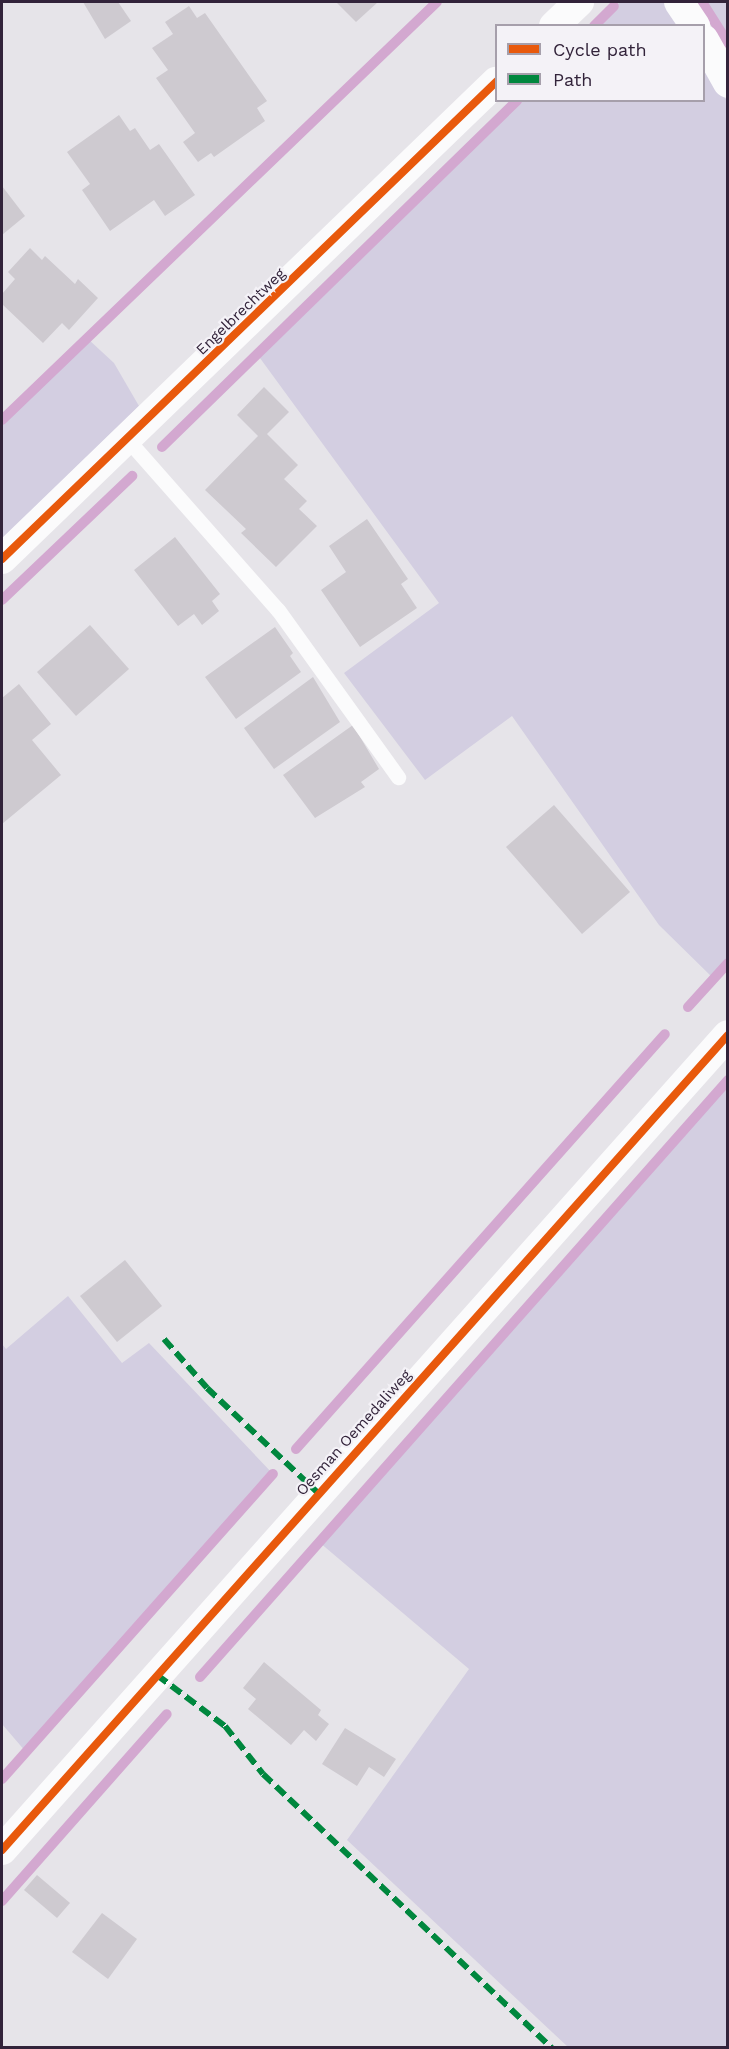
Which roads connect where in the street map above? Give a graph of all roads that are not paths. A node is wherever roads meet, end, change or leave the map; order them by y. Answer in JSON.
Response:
{"nodes":[{"id":1,"x":579,"y":2,"type":"edge"},
{"id":2,"x":679,"y":2,"type":"edge"},
{"id":3,"x":556,"y":24,"type":"edge"},
{"id":4,"x":694,"y":24,"type":"edge"},
{"id":5,"x":705,"y":42,"type":"edge"},
{"id":6,"x":495,"y":83,"type":"edge"},
{"id":7,"x":728,"y":83,"type":"edge"},
{"id":8,"x":127,"y":440,"type":"junction"},
{"id":9,"x":2,"y":559,"type":"edge"},
{"id":10,"x":398,"y":777,"type":"dead end"},
{"id":11,"x":728,"y":1035,"type":"edge"},
{"id":12,"x":2,"y":1850,"type":"edge"}],
"edges":[{"from":1,"to":3,"type":"street"},
{"from":2,"to":4,"type":"street"},
{"from":5,"to":7,"type":"street"},
{"from":6,"to":8,"type":"street","name":"Engelbrechtweg"},
{"from":8,"to":9,"type":"street","name":"Engelbrechtweg"},
{"from":8,"to":10,"type":"lane"},
{"from":11,"to":12,"type":"street","name":"Oesman Oemedaliweg"}]}
